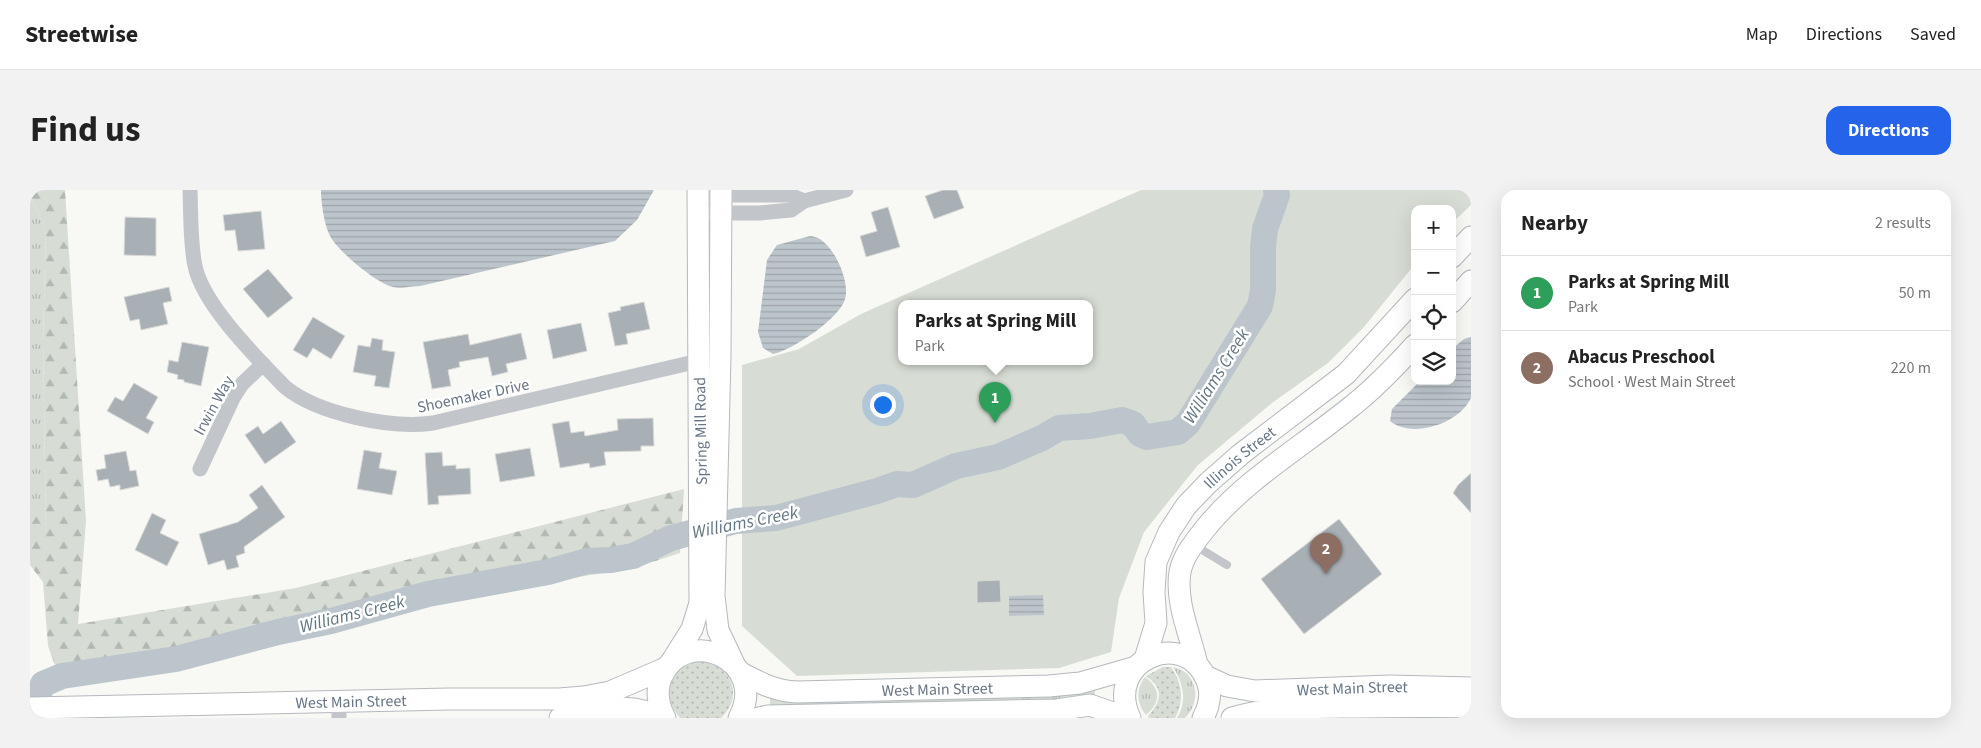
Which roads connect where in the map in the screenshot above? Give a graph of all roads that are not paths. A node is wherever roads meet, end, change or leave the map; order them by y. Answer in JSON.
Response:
{"nodes":[{"id":1,"x":190,"y":190,"type":"edge"},
{"id":2,"x":846,"y":190,"type":"edge"},
{"id":3,"x":698,"y":199,"type":"edge"},
{"id":4,"x":721,"y":199,"type":"edge"},
{"id":5,"x":1471,"y":237,"type":"edge"},
{"id":6,"x":1456,"y":254,"type":"edge"},
{"id":7,"x":1471,"y":281,"type":"edge"},
{"id":8,"x":1456,"y":298,"type":"edge"},
{"id":9,"x":1411,"y":303,"type":"edge"},
{"id":10,"x":1411,"y":349,"type":"edge"},
{"id":11,"x":720,"y":356,"type":"junction"},
{"id":12,"x":699,"y":361,"type":"junction"},
{"id":13,"x":263,"y":364,"type":"junction"},
{"id":14,"x":200,"y":469,"type":"dead end"},
{"id":15,"x":708,"y":496,"type":"junction"},
{"id":16,"x":1192,"y":544,"type":"junction"},
{"id":17,"x":708,"y":555,"type":"junction"},
{"id":18,"x":1227,"y":565,"type":"dead end"},
{"id":19,"x":1140,"y":663,"type":"junction"},
{"id":20,"x":668,"y":666,"type":"junction"},
{"id":21,"x":737,"y":668,"type":"junction"},
{"id":22,"x":1201,"y":671,"type":"junction"},
{"id":23,"x":1471,"y":688,"type":"edge"},
{"id":24,"x":1471,"y":707,"type":"edge"},
{"id":25,"x":30,"y":708,"type":"edge"},
{"id":26,"x":339,"y":710,"type":"edge"},
{"id":27,"x":906,"y":715,"type":"edge"},
{"id":28,"x":560,"y":718,"type":"edge"},
{"id":29,"x":660,"y":718,"type":"edge"},
{"id":30,"x":665,"y":718,"type":"edge"},
{"id":31,"x":739,"y":718,"type":"edge"},
{"id":32,"x":759,"y":718,"type":"edge"},
{"id":33,"x":1129,"y":718,"type":"edge"},
{"id":34,"x":1203,"y":718,"type":"edge"},
{"id":35,"x":1232,"y":718,"type":"edge"}],
"edges":[{"from":1,"to":13,"type":"street","name":"Shoemaker Drive"},
{"from":2,"to":4,"type":"street"},
{"from":3,"to":4,"type":"street"},
{"from":3,"to":12,"type":"street","name":"Spring Mill Road"},
{"from":4,"to":11,"type":"street","name":"Spring Mill Road"},
{"from":5,"to":6,"type":"street"},
{"from":7,"to":8,"type":"street"},
{"from":9,"to":19,"type":"street","name":"Illinois Street"},
{"from":10,"to":16,"type":"street","name":"Illinois Street"},
{"from":11,"to":12,"type":"street","name":"Shoemaker Drive"},
{"from":11,"to":15,"type":"street","name":"Spring Mill Road"},
{"from":12,"to":13,"type":"street","name":"Shoemaker Drive"},
{"from":12,"to":15,"type":"street","name":"Spring Mill Road"},
{"from":13,"to":14,"type":"street","name":"Irwin Way"},
{"from":15,"to":17,"type":"street","name":"Spring Mill Road"},
{"from":16,"to":18,"type":"lane"},
{"from":16,"to":22,"type":"street","name":"Illinois Street"},
{"from":17,"to":20,"type":"street","name":"Spring Mill Road"},
{"from":17,"to":21,"type":"street","name":"Spring Mill Road"},
{"from":19,"to":21,"type":"street","name":"West Main Street"},
{"from":19,"to":22,"type":"street","name":"West Main Street"},
{"from":19,"to":33,"type":"street","name":"Illinois Street"},
{"from":20,"to":21,"type":"street","name":"West Main Street"},
{"from":20,"to":26,"type":"street","name":"West Main Street"},
{"from":20,"to":30,"type":"street","name":"Spring Mill Road"},
{"from":21,"to":31,"type":"street","name":"Spring Mill Road"},
{"from":22,"to":23,"type":"street","name":"West Main Street"},
{"from":22,"to":34,"type":"street","name":"Illinois Street"},
{"from":24,"to":35,"type":"street","name":"West Main Street"},
{"from":25,"to":26,"type":"street","name":"West Main Street"},
{"from":27,"to":32,"type":"street","name":"West Main Street"},
{"from":27,"to":33,"type":"street","name":"West Main Street"},
{"from":28,"to":29,"type":"street"}]}
